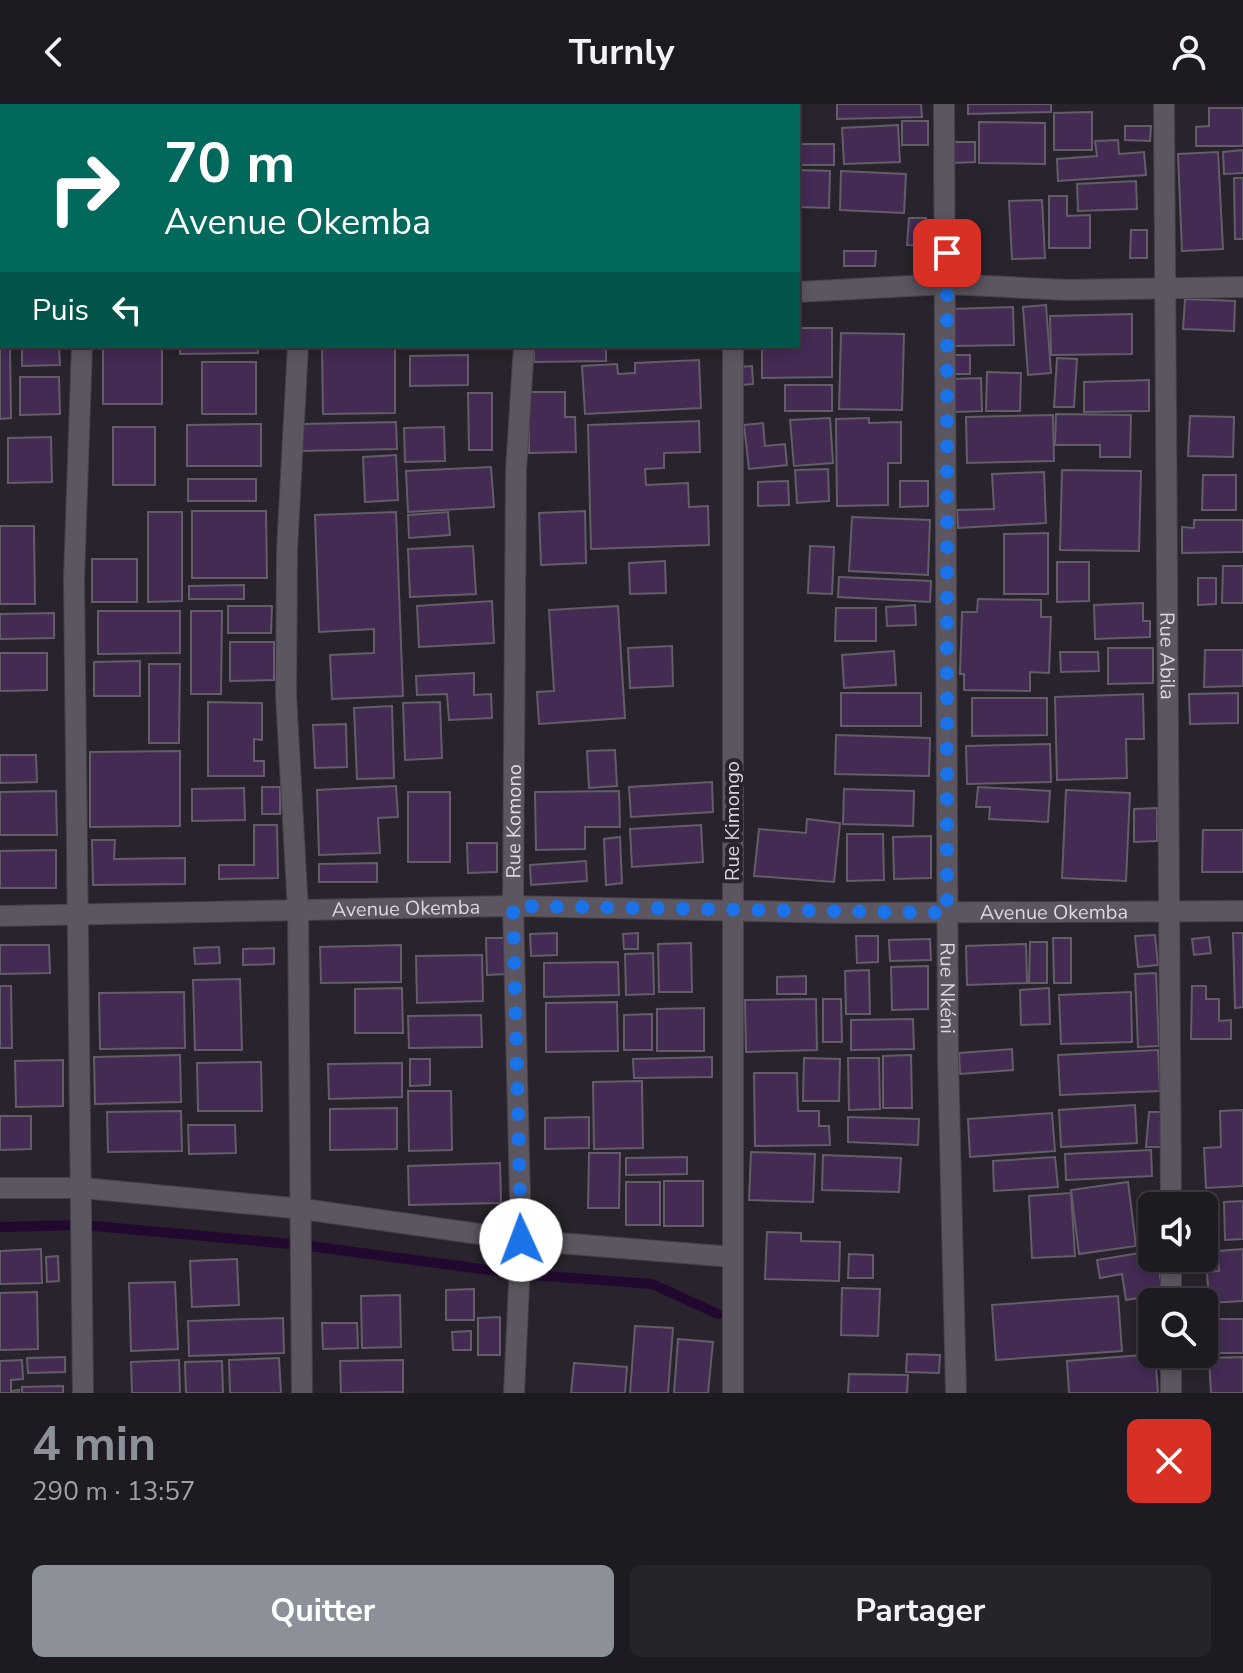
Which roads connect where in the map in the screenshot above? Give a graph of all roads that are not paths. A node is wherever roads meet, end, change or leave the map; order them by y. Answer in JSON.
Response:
{"nodes":[{"id":1,"x":944,"y":104,"type":"edge"},
{"id":2,"x":1164,"y":104,"type":"edge"},
{"id":3,"x":947,"y":284,"type":"junction"},
{"id":4,"x":1243,"y":287,"type":"edge"},
{"id":5,"x":1165,"y":289,"type":"junction"},
{"id":6,"x":800,"y":292,"type":"edge"},
{"id":7,"x":82,"y":348,"type":"edge"},
{"id":8,"x":298,"y":348,"type":"edge"},
{"id":9,"x":524,"y":348,"type":"edge"},
{"id":10,"x":733,"y":348,"type":"edge"},
{"id":11,"x":513,"y":906,"type":"junction"},
{"id":12,"x":298,"y":910,"type":"junction"},
{"id":13,"x":732,"y":910,"type":"junction"},
{"id":14,"x":1243,"y":911,"type":"edge"},
{"id":15,"x":947,"y":913,"type":"junction"},
{"id":16,"x":1169,"y":913,"type":"junction"},
{"id":17,"x":76,"y":914,"type":"junction"},
{"id":18,"x":0,"y":916,"type":"edge"},
{"id":19,"x":0,"y":1188,"type":"edge"},
{"id":20,"x":83,"y":1188,"type":"junction"},
{"id":21,"x":1171,"y":1192,"type":"edge"},
{"id":22,"x":303,"y":1209,"type":"junction"},
{"id":23,"x":521,"y":1240,"type":"junction"},
{"id":24,"x":733,"y":1257,"type":"junction"},
{"id":25,"x":1171,"y":1368,"type":"edge"},
{"id":26,"x":83,"y":1393,"type":"edge"},
{"id":27,"x":302,"y":1393,"type":"edge"},
{"id":28,"x":514,"y":1393,"type":"edge"},
{"id":29,"x":733,"y":1393,"type":"edge"},
{"id":30,"x":956,"y":1393,"type":"edge"},
{"id":31,"x":1171,"y":1393,"type":"edge"}],
"edges":[{"from":1,"to":3,"type":"street","name":"Rue Nkéni"},
{"from":2,"to":5,"type":"street","name":"Rue Abila"},
{"from":3,"to":5,"type":"street"},
{"from":3,"to":6,"type":"street"},
{"from":3,"to":15,"type":"street","name":"Rue Nkéni"},
{"from":4,"to":5,"type":"street"},
{"from":5,"to":16,"type":"street","name":"Rue Abila"},
{"from":7,"to":17,"type":"street"},
{"from":8,"to":12,"type":"street"},
{"from":9,"to":11,"type":"street","name":"Rue Komono"},
{"from":10,"to":13,"type":"street","name":"Rue Kimongo"},
{"from":11,"to":12,"type":"street","name":"Avenue Okemba"},
{"from":11,"to":13,"type":"street","name":"Avenue Okemba"},
{"from":11,"to":23,"type":"street","name":"Rue Komono"},
{"from":12,"to":17,"type":"street","name":"Avenue Okemba"},
{"from":12,"to":22,"type":"street"},
{"from":13,"to":15,"type":"street","name":"Avenue Okemba"},
{"from":13,"to":24,"type":"street","name":"Rue Kimongo"},
{"from":14,"to":16,"type":"street","name":"Avenue Okemba"},
{"from":15,"to":16,"type":"street","name":"Avenue Okemba"},
{"from":15,"to":30,"type":"street","name":"Rue Nkéni"},
{"from":16,"to":21,"type":"street","name":"Rue Abila"},
{"from":17,"to":18,"type":"street","name":"Avenue Okemba"},
{"from":17,"to":20,"type":"street"},
{"from":19,"to":20,"type":"street"},
{"from":20,"to":22,"type":"street"},
{"from":20,"to":26,"type":"street"},
{"from":22,"to":23,"type":"street"},
{"from":22,"to":27,"type":"street"},
{"from":23,"to":24,"type":"street"},
{"from":23,"to":28,"type":"street","name":"Rue Komono"},
{"from":24,"to":29,"type":"street","name":"Rue Kimongo"},
{"from":25,"to":31,"type":"street"}]}
